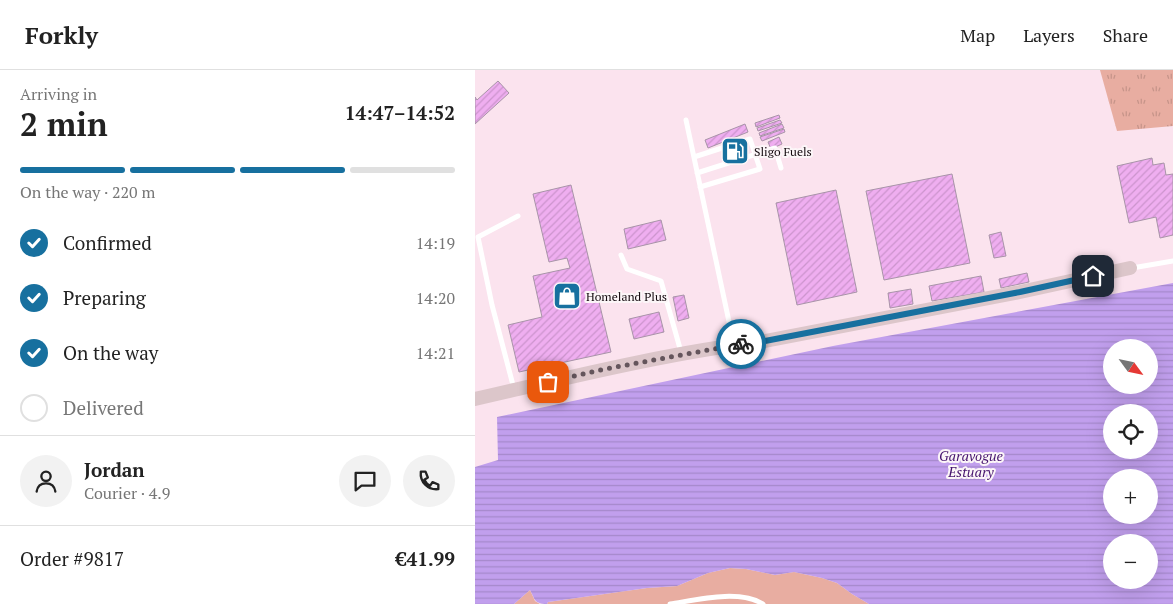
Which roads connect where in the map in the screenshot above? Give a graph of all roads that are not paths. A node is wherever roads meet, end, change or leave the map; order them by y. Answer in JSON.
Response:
{"nodes":[{"id":1,"x":686,"y":120,"type":"dead end"},
{"id":2,"x":755,"y":154,"type":"junction"},
{"id":3,"x":694,"y":157,"type":"junction"},
{"id":4,"x":781,"y":168,"type":"dead end"},
{"id":5,"x":697,"y":173,"type":"junction"},
{"id":6,"x":700,"y":187,"type":"junction"},
{"id":7,"x":518,"y":216,"type":"dead end"},
{"id":8,"x":621,"y":255,"type":"dead end"},
{"id":9,"x":1173,"y":261,"type":"edge"},
{"id":10,"x":1130,"y":268,"type":"joint"},
{"id":11,"x":734,"y":345,"type":"junction"},
{"id":12,"x":681,"y":355,"type":"junction"},
{"id":13,"x":514,"y":390,"type":"junction"},
{"id":14,"x":475,"y":399,"type":"edge"},
{"id":15,"x":670,"y":604,"type":"edge"},
{"id":16,"x":763,"y":604,"type":"edge"}],
"edges":[{"from":1,"to":3,"type":"lane"},
{"from":2,"to":3,"type":"lane"},
{"from":2,"to":4,"type":"lane"},
{"from":2,"to":5,"type":"lane"},
{"from":2,"to":6,"type":"lane"},
{"from":3,"to":5,"type":"lane"},
{"from":5,"to":6,"type":"lane"},
{"from":6,"to":11,"type":"lane"},
{"from":7,"to":13,"type":"lane"},
{"from":8,"to":12,"type":"lane"},
{"from":9,"to":10,"type":"lane"},
{"from":10,"to":11,"type":"street"},
{"from":11,"to":12,"type":"street"},
{"from":12,"to":13,"type":"street"},
{"from":13,"to":14,"type":"street"},
{"from":15,"to":16,"type":"lane"}]}
